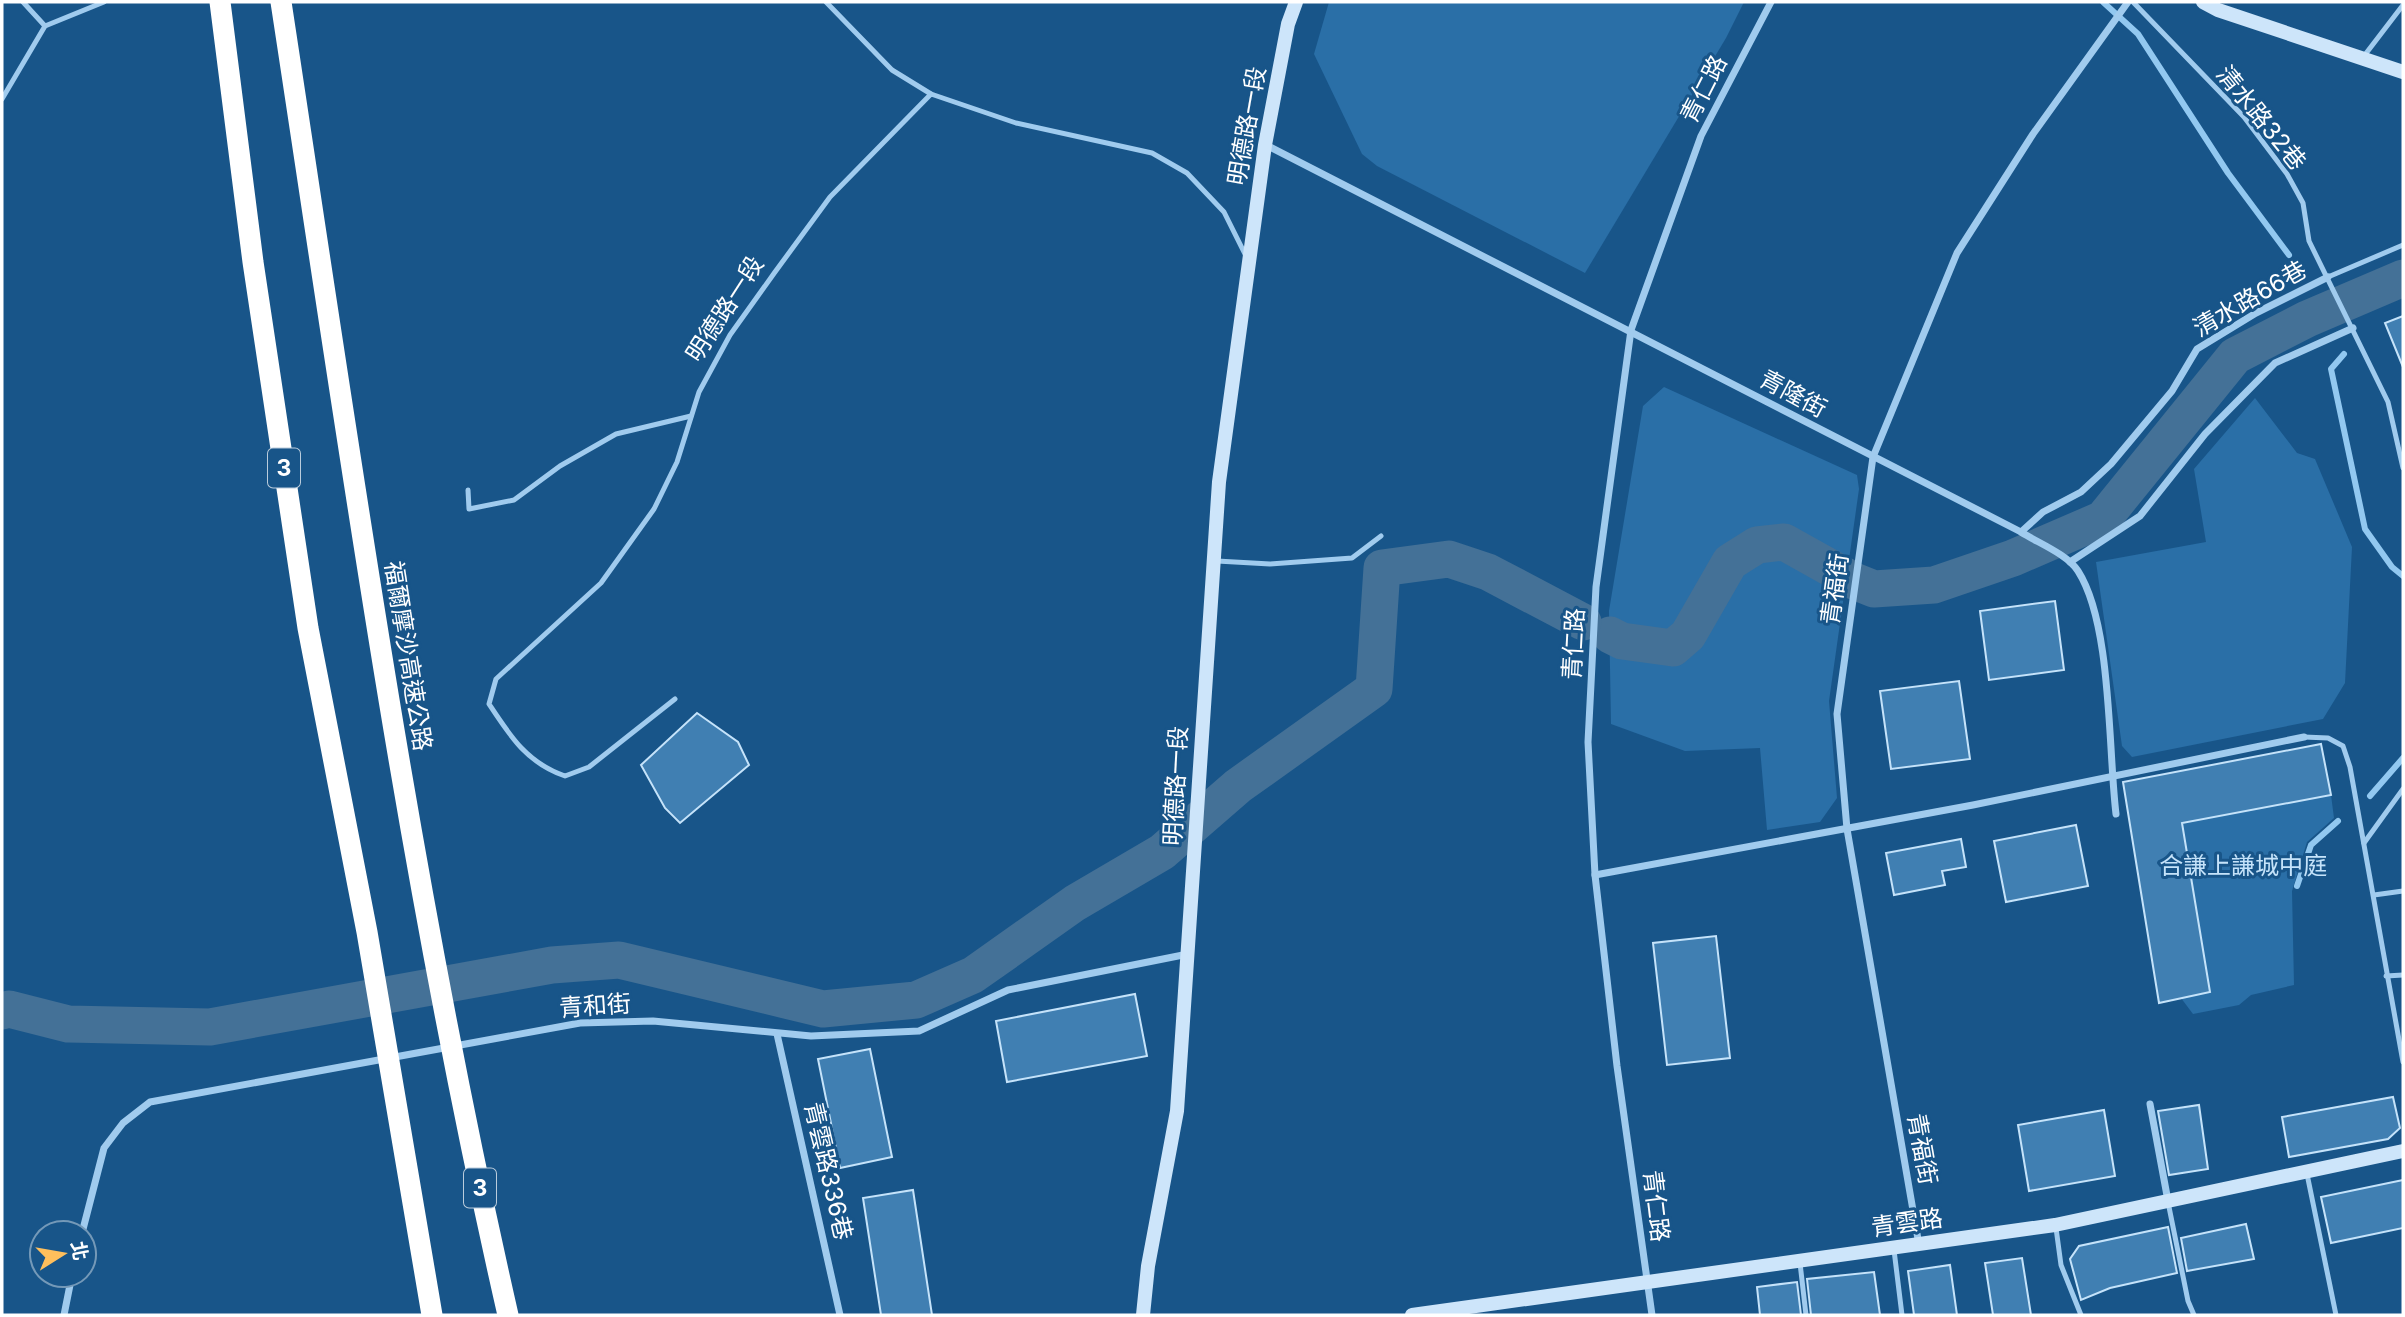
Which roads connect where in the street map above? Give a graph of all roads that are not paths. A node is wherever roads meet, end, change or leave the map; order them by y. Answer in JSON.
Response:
{"nodes":[{"id":1,"x":23,"y":2,"type":"edge"},
{"id":2,"x":104,"y":2,"type":"edge"},
{"id":3,"x":220,"y":2,"type":"edge"},
{"id":4,"x":281,"y":2,"type":"edge"},
{"id":5,"x":826,"y":2,"type":"edge"},
{"id":6,"x":1296,"y":2,"type":"edge"},
{"id":7,"x":1771,"y":2,"type":"edge"},
{"id":8,"x":2130,"y":2,"type":"edge"},
{"id":9,"x":2203,"y":2,"type":"edge"},
{"id":10,"x":2403,"y":5,"type":"edge"},
{"id":11,"x":45,"y":26,"type":"junction"},
{"id":12,"x":2362,"y":58,"type":"junction"},
{"id":13,"x":2403,"y":72,"type":"edge"},
{"id":14,"x":931,"y":94,"type":"junction"},
{"id":15,"x":2,"y":99,"type":"edge"},
{"id":16,"x":1265,"y":145,"type":"junction"},
{"id":17,"x":2403,"y":245,"type":"edge"},
{"id":18,"x":1248,"y":258,"type":"junction"},
{"id":19,"x":2328,"y":277,"type":"junction"},
{"id":20,"x":2353,"y":328,"type":"junction"},
{"id":21,"x":1631,"y":330,"type":"junction"},
{"id":22,"x":691,"y":416,"type":"junction"},
{"id":23,"x":1872,"y":457,"type":"junction"},
{"id":24,"x":2403,"y":468,"type":"edge"},
{"id":25,"x":468,"y":490,"type":"dead end"},
{"id":26,"x":2021,"y":532,"type":"junction"},
{"id":27,"x":1381,"y":536,"type":"dead end"},
{"id":28,"x":1212,"y":561,"type":"junction"},
{"id":29,"x":2069,"y":562,"type":"junction"},
{"id":30,"x":675,"y":699,"type":"dead end"},
{"id":31,"x":2304,"y":737,"type":"joint"},
{"id":32,"x":2111,"y":776,"type":"junction"},
{"id":33,"x":2403,"y":789,"type":"edge"},
{"id":34,"x":2116,"y":814,"type":"dead end"},
{"id":35,"x":1847,"y":829,"type":"junction"},
{"id":36,"x":2364,"y":843,"type":"junction"},
{"id":37,"x":1595,"y":875,"type":"junction"},
{"id":38,"x":2403,"y":891,"type":"edge"},
{"id":39,"x":2374,"y":895,"type":"junction"},
{"id":40,"x":1189,"y":954,"type":"junction"},
{"id":41,"x":2403,"y":975,"type":"edge"},
{"id":42,"x":2386,"y":976,"type":"junction"},
{"id":43,"x":777,"y":1034,"type":"junction"},
{"id":44,"x":2403,"y":1062,"type":"edge"},
{"id":45,"x":2150,"y":1104,"type":"dead end"},
{"id":46,"x":2403,"y":1151,"type":"edge"},
{"id":47,"x":2306,"y":1171,"type":"junction"},
{"id":48,"x":2168,"y":1202,"type":"junction"},
{"id":49,"x":86,"y":1219,"type":"edge"},
{"id":50,"x":2055,"y":1225,"type":"junction"},
{"id":51,"x":1919,"y":1244,"type":"junction"},
{"id":52,"x":1893,"y":1247,"type":"junction"},
{"id":53,"x":1800,"y":1261,"type":"junction"},
{"id":54,"x":1647,"y":1283,"type":"junction"},
{"id":55,"x":69,"y":1289,"type":"edge"},
{"id":56,"x":64,"y":1315,"type":"edge"},
{"id":57,"x":432,"y":1315,"type":"edge"},
{"id":58,"x":508,"y":1315,"type":"edge"},
{"id":59,"x":840,"y":1315,"type":"edge"},
{"id":60,"x":1143,"y":1315,"type":"edge"},
{"id":61,"x":1412,"y":1315,"type":"edge"},
{"id":62,"x":1653,"y":1315,"type":"edge"},
{"id":63,"x":1806,"y":1315,"type":"edge"},
{"id":64,"x":1902,"y":1315,"type":"edge"},
{"id":65,"x":2081,"y":1315,"type":"edge"},
{"id":66,"x":2194,"y":1315,"type":"edge"},
{"id":67,"x":2336,"y":1315,"type":"edge"}],
"edges":[{"from":1,"to":11,"type":"lane"},
{"from":2,"to":11,"type":"lane"},
{"from":3,"to":57,"type":"highway","number":"3"},
{"from":4,"to":58,"type":"highway","name":"福爾摩沙高速公路","number":"3"},
{"from":5,"to":14,"type":"lane"},
{"from":6,"to":16,"type":"street","name":"明德路一段"},
{"from":7,"to":21,"type":"street","name":"青仁路"},
{"from":8,"to":19,"type":"lane","name":"清水路32巷"},
{"from":8,"to":23,"type":"street","name":"青福街"},
{"from":9,"to":12,"type":"street"},
{"from":10,"to":12,"type":"lane"},
{"from":11,"to":15,"type":"lane"},
{"from":12,"to":13,"type":"street"},
{"from":14,"to":18,"type":"lane","name":"明德路一段"},
{"from":14,"to":22,"type":"lane","name":"明德路一段"},
{"from":16,"to":18,"type":"street","name":"明德路一段"},
{"from":16,"to":21,"type":"street","name":"青隆街"},
{"from":17,"to":19,"type":"lane","name":"清水路66巷"},
{"from":18,"to":28,"type":"street","name":"明德路一段"},
{"from":19,"to":20,"type":"lane","name":"清水路32巷"},
{"from":19,"to":26,"type":"street","name":"清水路66巷"},
{"from":20,"to":24,"type":"lane"},
{"from":20,"to":29,"type":"street"},
{"from":21,"to":23,"type":"street","name":"青隆街"},
{"from":21,"to":37,"type":"street","name":"青仁路"},
{"from":22,"to":25,"type":"lane"},
{"from":22,"to":30,"type":"lane","name":"明德路一段"},
{"from":23,"to":26,"type":"street","name":"青隆街"},
{"from":23,"to":35,"type":"street","name":"青福街"},
{"from":26,"to":29,"type":"street","name":"青隆街"},
{"from":27,"to":28,"type":"lane"},
{"from":28,"to":40,"type":"street","name":"明德路一段"},
{"from":29,"to":32,"type":"street","name":"青隆街"},
{"from":31,"to":32,"type":"street"},
{"from":31,"to":36,"type":"lane"},
{"from":32,"to":34,"type":"street","name":"青隆街"},
{"from":32,"to":35,"type":"street"},
{"from":33,"to":36,"type":"lane"},
{"from":35,"to":37,"type":"street"},
{"from":35,"to":51,"type":"street","name":"青福街"},
{"from":36,"to":39,"type":"lane"},
{"from":37,"to":54,"type":"street","name":"青仁路"},
{"from":38,"to":39,"type":"lane"},
{"from":39,"to":42,"type":"lane"},
{"from":40,"to":43,"type":"street","name":"青和街"},
{"from":40,"to":60,"type":"street","name":"明德路一段"},
{"from":41,"to":42,"type":"lane"},
{"from":42,"to":44,"type":"lane"},
{"from":43,"to":49,"type":"street","name":"青和街"},
{"from":43,"to":59,"type":"street","name":"青雲路336巷"},
{"from":45,"to":48,"type":"street"},
{"from":46,"to":47,"type":"street","name":"青雲路"},
{"from":47,"to":48,"type":"street","name":"青雲路"},
{"from":47,"to":67,"type":"lane"},
{"from":48,"to":50,"type":"street","name":"青雲路"},
{"from":48,"to":66,"type":"lane"},
{"from":50,"to":51,"type":"street","name":"青雲路"},
{"from":50,"to":65,"type":"lane"},
{"from":51,"to":52,"type":"street","name":"青雲路"},
{"from":52,"to":53,"type":"street","name":"青雲路"},
{"from":52,"to":64,"type":"lane"},
{"from":53,"to":54,"type":"street","name":"青雲路"},
{"from":53,"to":63,"type":"lane"},
{"from":54,"to":61,"type":"street","name":"青雲路"},
{"from":54,"to":62,"type":"street","name":"青仁路"},
{"from":55,"to":56,"type":"street"}]}
